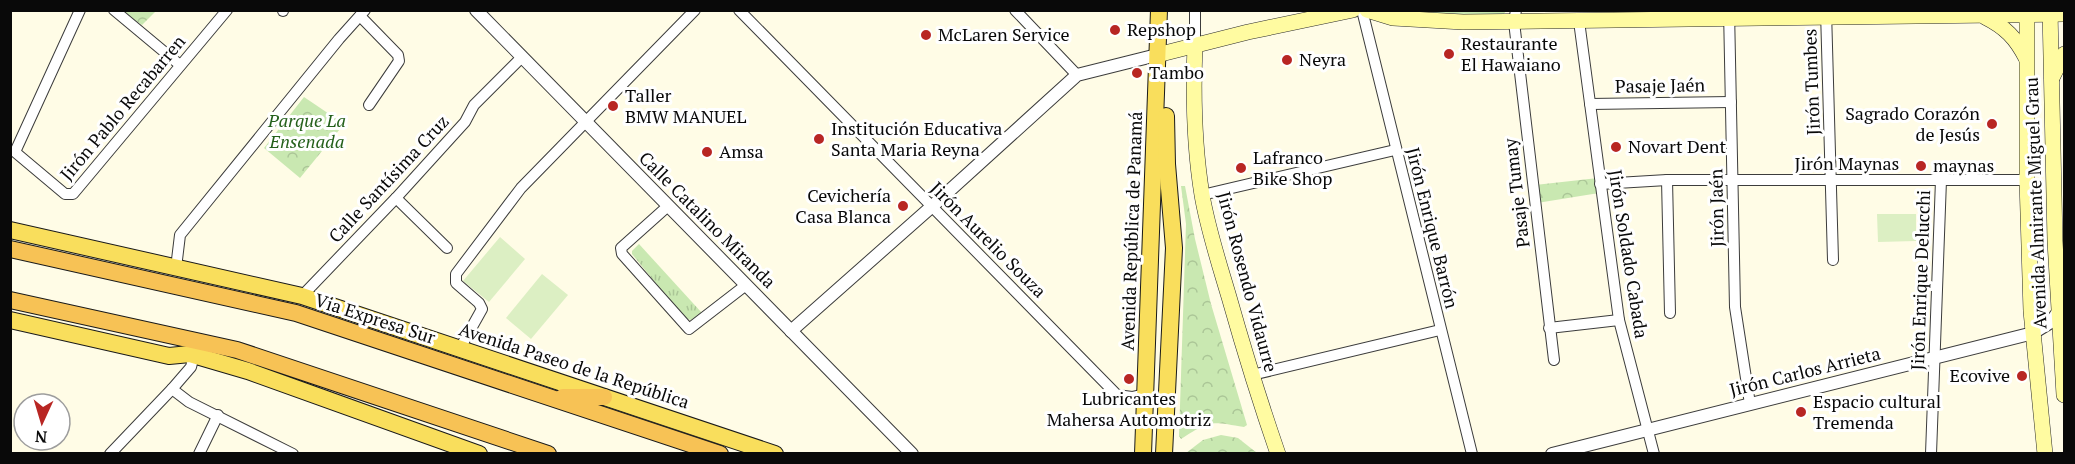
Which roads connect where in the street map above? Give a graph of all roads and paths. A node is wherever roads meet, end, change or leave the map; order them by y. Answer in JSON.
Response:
{"nodes":[{"id":1,"x":80,"y":10,"type":"edge"},
{"id":2,"x":114,"y":10,"type":"edge"},
{"id":3,"x":227,"y":10,"type":"edge"},
{"id":4,"x":476,"y":10,"type":"edge"},
{"id":5,"x":695,"y":10,"type":"edge"},
{"id":6,"x":739,"y":10,"type":"edge"},
{"id":7,"x":1015,"y":10,"type":"edge"},
{"id":8,"x":1159,"y":10,"type":"edge"},
{"id":9,"x":1195,"y":10,"type":"edge"},
{"id":10,"x":1353,"y":10,"type":"edge"},
{"id":11,"x":1362,"y":10,"type":"edge"},
{"id":12,"x":1367,"y":10,"type":"edge"},
{"id":13,"x":362,"y":13,"type":"edge"},
{"id":14,"x":1826,"y":13,"type":"edge"},
{"id":15,"x":2027,"y":13,"type":"edge"},
{"id":16,"x":2055,"y":13,"type":"edge"},
{"id":17,"x":1729,"y":14,"type":"edge"},
{"id":18,"x":1415,"y":15,"type":"edge"},
{"id":19,"x":1637,"y":15,"type":"edge"},
{"id":20,"x":1515,"y":16,"type":"edge"},
{"id":21,"x":1982,"y":16,"type":"junction"},
{"id":22,"x":1579,"y":21,"type":"junction"},
{"id":23,"x":1195,"y":45,"type":"junction"},
{"id":24,"x":1163,"y":53,"type":"junction"},
{"id":25,"x":2064,"y":54,"type":"edge"},
{"id":26,"x":522,"y":57,"type":"junction"},
{"id":27,"x":2027,"y":59,"type":"junction"},
{"id":28,"x":180,"y":65,"type":"junction"},
{"id":29,"x":1077,"y":75,"type":"junction"},
{"id":30,"x":2051,"y":81,"type":"junction"},
{"id":31,"x":1731,"y":102,"type":"junction"},
{"id":32,"x":1590,"y":104,"type":"junction"},
{"id":33,"x":369,"y":105,"type":"dead end"},
{"id":34,"x":2052,"y":114,"type":"junction"},
{"id":35,"x":586,"y":122,"type":"junction"},
{"id":36,"x":2027,"y":123,"type":"junction"},
{"id":37,"x":1395,"y":150,"type":"junction"},
{"id":38,"x":1667,"y":180,"type":"junction"},
{"id":39,"x":1733,"y":180,"type":"junction"},
{"id":40,"x":1831,"y":180,"type":"junction"},
{"id":41,"x":1941,"y":180,"type":"junction"},
{"id":42,"x":2027,"y":180,"type":"junction"},
{"id":43,"x":1600,"y":184,"type":"junction"},
{"id":44,"x":1202,"y":195,"type":"junction"},
{"id":45,"x":396,"y":198,"type":"junction"},
{"id":46,"x":668,"y":206,"type":"junction"},
{"id":47,"x":932,"y":207,"type":"junction"},
{"id":48,"x":10,"y":230,"type":"edge"},
{"id":49,"x":447,"y":248,"type":"dead end"},
{"id":50,"x":10,"y":249,"type":"edge"},
{"id":51,"x":1833,"y":260,"type":"dead end"},
{"id":52,"x":176,"y":268,"type":"junction"},
{"id":53,"x":746,"y":285,"type":"junction"},
{"id":54,"x":302,"y":296,"type":"junction"},
{"id":55,"x":10,"y":300,"type":"edge"},
{"id":56,"x":2058,"y":312,"type":"junction"},
{"id":57,"x":1670,"y":313,"type":"dead end"},
{"id":58,"x":10,"y":320,"type":"edge"},
{"id":59,"x":1619,"y":320,"type":"junction"},
{"id":60,"x":1549,"y":328,"type":"junction"},
{"id":61,"x":1440,"y":330,"type":"junction"},
{"id":62,"x":791,"y":331,"type":"junction"},
{"id":63,"x":2033,"y":333,"type":"junction"},
{"id":64,"x":464,"y":343,"type":"dead end"},
{"id":65,"x":190,"y":354,"type":"junction"},
{"id":66,"x":1936,"y":357,"type":"junction"},
{"id":67,"x":1554,"y":360,"type":"dead end"},
{"id":68,"x":1251,"y":375,"type":"junction"},
{"id":69,"x":172,"y":389,"type":"junction"},
{"id":70,"x":1145,"y":394,"type":"junction"},
{"id":71,"x":2064,"y":395,"type":"edge"},
{"id":72,"x":548,"y":396,"type":"junction"},
{"id":73,"x":604,"y":397,"type":"junction"},
{"id":74,"x":1750,"y":404,"type":"junction"},
{"id":75,"x":218,"y":415,"type":"junction"},
{"id":76,"x":1648,"y":429,"type":"junction"},
{"id":77,"x":540,"y":452,"type":"edge"},
{"id":78,"x":110,"y":453,"type":"edge"},
{"id":79,"x":199,"y":453,"type":"edge"},
{"id":80,"x":293,"y":453,"type":"edge"},
{"id":81,"x":479,"y":453,"type":"edge"},
{"id":82,"x":720,"y":453,"type":"edge"},
{"id":83,"x":775,"y":453,"type":"edge"},
{"id":84,"x":912,"y":453,"type":"edge"},
{"id":85,"x":1143,"y":453,"type":"edge"},
{"id":86,"x":1164,"y":453,"type":"edge"},
{"id":87,"x":1278,"y":453,"type":"edge"},
{"id":88,"x":1472,"y":453,"type":"edge"},
{"id":89,"x":1552,"y":453,"type":"edge"},
{"id":90,"x":1654,"y":453,"type":"edge"},
{"id":91,"x":1931,"y":453,"type":"edge"},
{"id":92,"x":2045,"y":453,"type":"edge"}],
"edges":[{"from":1,"to":28,"type":"street","name":"Jirón Pablo Recabarren"},
{"from":2,"to":28,"type":"street"},
{"from":3,"to":28,"type":"street","name":"Jirón Pablo Recabarren"},
{"from":4,"to":26,"type":"street","name":"Calle Catalino Miranda"},
{"from":5,"to":35,"type":"street"},
{"from":6,"to":47,"type":"street","name":"Jirón Aurelio Souza"},
{"from":7,"to":29,"type":"street"},
{"from":8,"to":24,"type":"main road","name":"Avenida República de Panamá"},
{"from":9,"to":23,"type":"street"},
{"from":10,"to":23,"type":"main road"},
{"from":11,"to":37,"type":"street","name":"Jirón Enrique Barrón"},
{"from":12,"to":18,"type":"main road"},
{"from":13,"to":33,"type":"street"},
{"from":13,"to":52,"type":"street"},
{"from":14,"to":17,"type":"main road"},
{"from":14,"to":21,"type":"main road"},
{"from":14,"to":40,"type":"street","name":"Jirón Tumbes"},
{"from":15,"to":16,"type":"main road"},
{"from":15,"to":21,"type":"main road"},
{"from":15,"to":27,"type":"main road","name":"Avenida Almirante Miguel Grau"},
{"from":16,"to":30,"type":"main road","name":"Avenida Almirante Miguel Grau"},
{"from":17,"to":19,"type":"main road"},
{"from":17,"to":31,"type":"street","name":"Jirón Jaén"},
{"from":18,"to":20,"type":"main road"},
{"from":19,"to":22,"type":"main road"},
{"from":20,"to":22,"type":"main road"},
{"from":20,"to":60,"type":"street","name":"Pasaje Tumay"},
{"from":21,"to":27,"type":"main road"},
{"from":22,"to":32,"type":"street","name":"Jirón Soldado Cabada"},
{"from":23,"to":24,"type":"main road"},
{"from":23,"to":44,"type":"main road","name":"Jirón Rosendo Vidaurre"},
{"from":24,"to":29,"type":"street"},
{"from":24,"to":70,"type":"main road","name":"Avenida República de Panamá"},
{"from":24,"to":86,"type":"main road","name":"Avenida República de Panamá"},
{"from":25,"to":30,"type":"main road"},
{"from":26,"to":35,"type":"street","name":"Calle Catalino Miranda"},
{"from":26,"to":45,"type":"street","name":"Calle Santísima Cruz"},
{"from":27,"to":36,"type":"main road","name":"Avenida Almirante Miguel Grau"},
{"from":29,"to":47,"type":"street"},
{"from":30,"to":34,"type":"main road","name":"Avenida Almirante Miguel Grau"},
{"from":31,"to":32,"type":"street","name":"Pasaje Jaén"},
{"from":31,"to":39,"type":"street","name":"Jirón Jaén"},
{"from":32,"to":43,"type":"street","name":"Jirón Soldado Cabada"},
{"from":34,"to":36,"type":"main road"},
{"from":34,"to":56,"type":"main road","name":"Avenida Almirante Miguel Grau"},
{"from":35,"to":46,"type":"street","name":"Calle Catalino Miranda"},
{"from":35,"to":64,"type":"street"},
{"from":36,"to":42,"type":"main road","name":"Avenida Almirante Miguel Grau"},
{"from":37,"to":44,"type":"street"},
{"from":37,"to":61,"type":"street","name":"Jirón Enrique Barrón"},
{"from":38,"to":39,"type":"street","name":"Jirón Maynas"},
{"from":38,"to":43,"type":"street","name":"Jirón Maynas"},
{"from":38,"to":57,"type":"street"},
{"from":39,"to":40,"type":"street","name":"Jirón Maynas"},
{"from":39,"to":74,"type":"street","name":"Jirón Jaén"},
{"from":40,"to":41,"type":"street","name":"Jirón Maynas"},
{"from":40,"to":51,"type":"street","name":"Jirón Tumbes"},
{"from":41,"to":42,"type":"street","name":"Jirón Maynas"},
{"from":41,"to":66,"type":"street","name":"Jirón Enrique Delucchi"},
{"from":42,"to":63,"type":"main road","name":"Avenida Almirante Miguel Grau"},
{"from":43,"to":59,"type":"street","name":"Jirón Soldado Cabada"},
{"from":44,"to":68,"type":"main road","name":"Jirón Rosendo Vidaurre"},
{"from":45,"to":49,"type":"street"},
{"from":45,"to":54,"type":"street","name":"Calle Santísima Cruz"},
{"from":46,"to":53,"type":"street","name":"Calle Catalino Miranda"},
{"from":46,"to":53,"type":"street"},
{"from":47,"to":62,"type":"street"},
{"from":47,"to":70,"type":"street","name":"Jirón Aurelio Souza"},
{"from":48,"to":52,"type":"main road","name":"Avenida Paseo de la República"},
{"from":50,"to":72,"type":"highway","name":"Via Expresa Sur"},
{"from":52,"to":54,"type":"main road","name":"Avenida Paseo de la República"},
{"from":53,"to":62,"type":"street","name":"Calle Catalino Miranda"},
{"from":54,"to":73,"type":"main road","name":"Avenida Paseo de la República"},
{"from":55,"to":77,"type":"highway"},
{"from":56,"to":63,"type":"street","name":"Jirón Carlos Arrieta"},
{"from":56,"to":71,"type":"main road","name":"Avenida Almirante Miguel Grau"},
{"from":58,"to":65,"type":"main road"},
{"from":59,"to":60,"type":"street"},
{"from":59,"to":76,"type":"street","name":"Jirón Soldado Cabada"},
{"from":60,"to":67,"type":"street","name":"Pasaje Tumay"},
{"from":61,"to":68,"type":"street"},
{"from":61,"to":88,"type":"street","name":"Jirón Enrique Barrón"},
{"from":62,"to":84,"type":"street","name":"Calle Catalino Miranda"},
{"from":63,"to":66,"type":"street","name":"Jirón Carlos Arrieta"},
{"from":63,"to":92,"type":"main road","name":"Avenida Almirante Miguel Grau"},
{"from":65,"to":69,"type":"street"},
{"from":65,"to":81,"type":"main road"},
{"from":66,"to":74,"type":"street","name":"Jirón Carlos Arrieta"},
{"from":66,"to":91,"type":"street","name":"Jirón Enrique Delucchi"},
{"from":68,"to":87,"type":"main road","name":"Jirón Rosendo Vidaurre"},
{"from":69,"to":75,"type":"street"},
{"from":69,"to":78,"type":"street"},
{"from":70,"to":85,"type":"main road","name":"Avenida República de Panamá"},
{"from":72,"to":73,"type":"highway"},
{"from":72,"to":82,"type":"highway","name":"Via Expresa Sur"},
{"from":73,"to":83,"type":"main road","name":"Avenida Paseo de la República"},
{"from":74,"to":76,"type":"street","name":"Jirón Carlos Arrieta"},
{"from":75,"to":79,"type":"street"},
{"from":75,"to":80,"type":"street"},
{"from":76,"to":89,"type":"street","name":"Jirón Carlos Arrieta"},
{"from":76,"to":90,"type":"street","name":"Jirón Soldado Cabada"}]}
